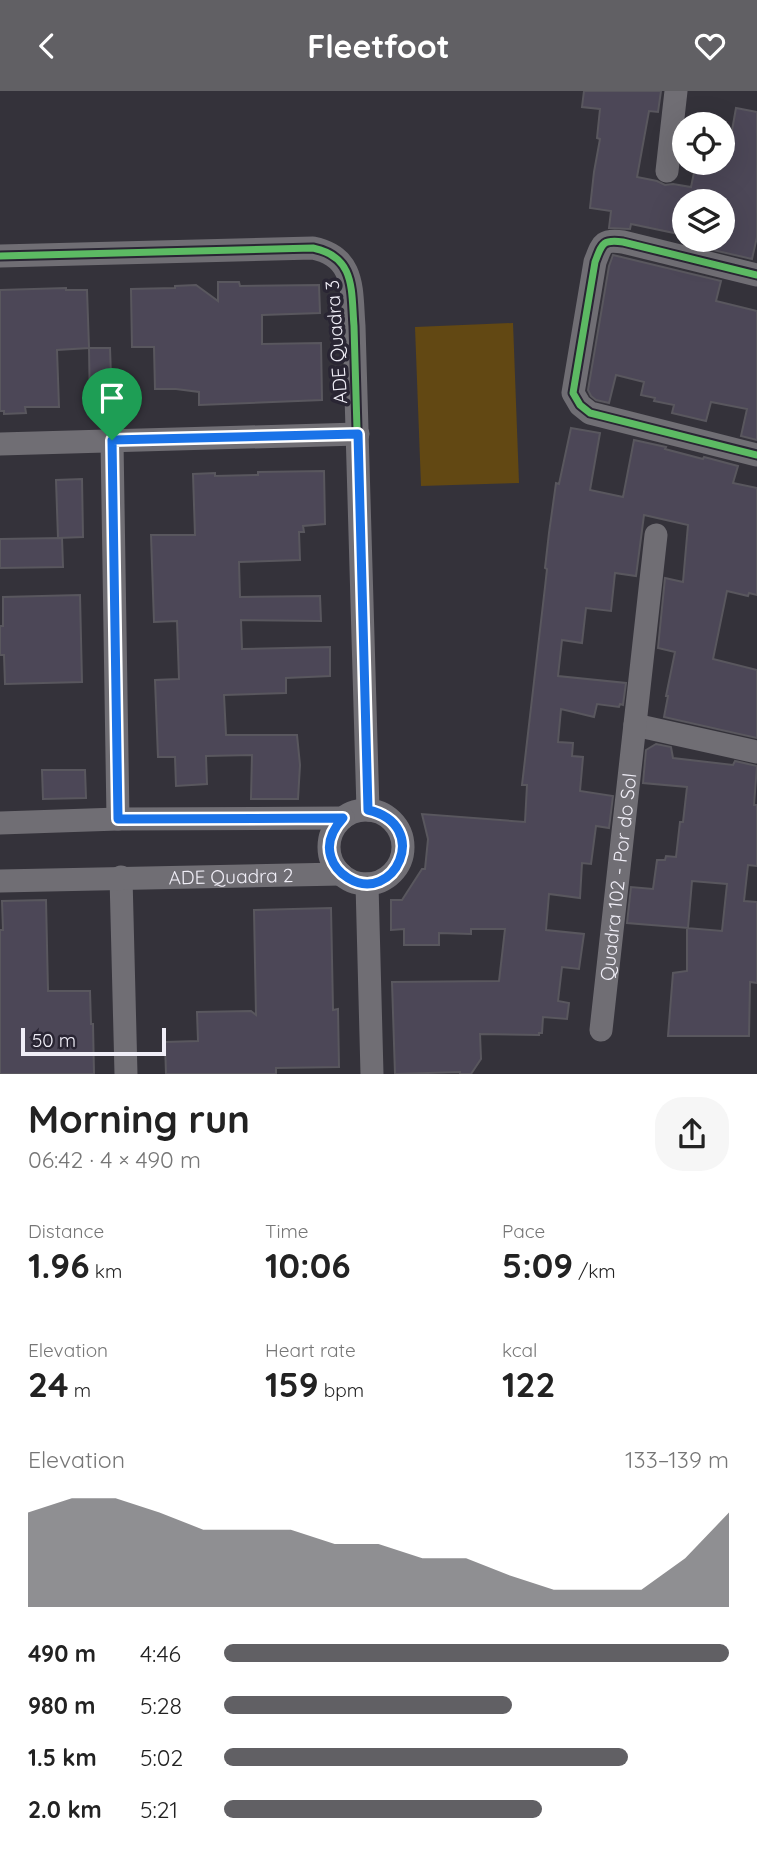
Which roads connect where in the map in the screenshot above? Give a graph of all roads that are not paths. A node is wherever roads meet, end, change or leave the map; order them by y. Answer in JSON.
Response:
{"nodes":[{"id":1,"x":676,"y":91,"type":"edge"},
{"id":2,"x":667,"y":171,"type":"dead end"},
{"id":3,"x":0,"y":256,"type":"edge"},
{"id":4,"x":757,"y":275,"type":"edge"},
{"id":5,"x":358,"y":434,"type":"junction"},
{"id":6,"x":112,"y":440,"type":"junction"},
{"id":7,"x":0,"y":444,"type":"edge"},
{"id":8,"x":757,"y":455,"type":"edge"},
{"id":9,"x":656,"y":535,"type":"dead end"},
{"id":10,"x":635,"y":725,"type":"junction"},
{"id":11,"x":757,"y":752,"type":"edge"},
{"id":12,"x":368,"y":810,"type":"junction"},
{"id":13,"x":343,"y":818,"type":"junction"},
{"id":14,"x":118,"y":819,"type":"junction"},
{"id":15,"x":0,"y":823,"type":"edge"},
{"id":16,"x":341,"y":874,"type":"junction"},
{"id":17,"x":121,"y":877,"type":"junction"},
{"id":18,"x":0,"y":881,"type":"edge"},
{"id":19,"x":367,"y":884,"type":"junction"},
{"id":20,"x":601,"y":1030,"type":"dead end"},
{"id":21,"x":126,"y":1074,"type":"edge"},
{"id":22,"x":372,"y":1074,"type":"edge"}],
"edges":[{"from":1,"to":2,"type":"street"},
{"from":3,"to":5,"type":"street","name":"ADE Quadra 3"},
{"from":4,"to":8,"type":"street"},
{"from":5,"to":6,"type":"street"},
{"from":5,"to":12,"type":"street","name":"ADE Quadra 3"},
{"from":6,"to":7,"type":"street"},
{"from":6,"to":14,"type":"street"},
{"from":9,"to":10,"type":"street","name":"Quadra 102 - Por do Sol"},
{"from":10,"to":11,"type":"street"},
{"from":10,"to":20,"type":"street","name":"Quadra 102 - Por do Sol"},
{"from":12,"to":13,"type":"street"},
{"from":12,"to":19,"type":"street"},
{"from":13,"to":14,"type":"street"},
{"from":13,"to":16,"type":"street"},
{"from":14,"to":15,"type":"street"},
{"from":16,"to":17,"type":"street","name":"ADE Quadra 2"},
{"from":16,"to":19,"type":"street"},
{"from":17,"to":18,"type":"street","name":"ADE Quadra 2"},
{"from":17,"to":21,"type":"street"},
{"from":19,"to":22,"type":"street"}]}
